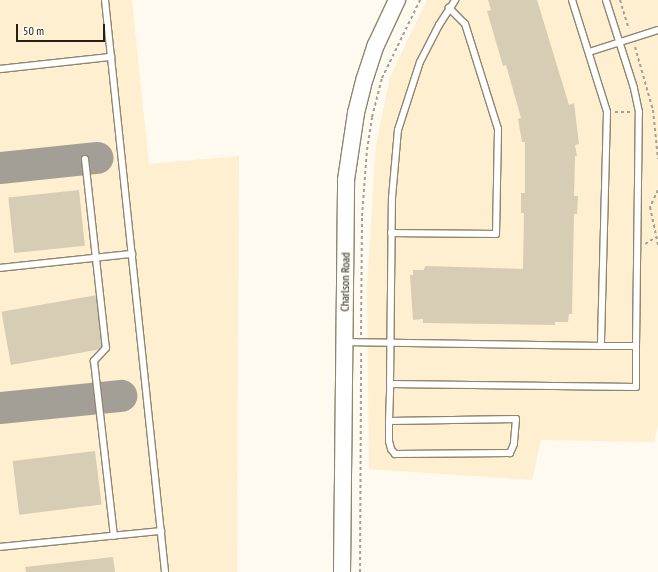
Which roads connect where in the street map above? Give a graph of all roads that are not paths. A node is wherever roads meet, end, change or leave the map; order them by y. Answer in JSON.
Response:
{"nodes":[{"id":1,"x":105,"y":0,"type":"edge"},
{"id":2,"x":397,"y":0,"type":"edge"},
{"id":3,"x":455,"y":0,"type":"edge"},
{"id":4,"x":572,"y":0,"type":"edge"},
{"id":5,"x":606,"y":0,"type":"edge"},
{"id":6,"x":449,"y":8,"type":"junction"},
{"id":7,"x":658,"y":30,"type":"edge"},
{"id":8,"x":620,"y":42,"type":"junction"},
{"id":9,"x":589,"y":52,"type":"junction"},
{"id":10,"x":111,"y":57,"type":"junction"},
{"id":11,"x":0,"y":69,"type":"edge"},
{"id":12,"x":85,"y":159,"type":"dead end"},
{"id":13,"x":391,"y":233,"type":"junction"},
{"id":14,"x":132,"y":254,"type":"junction"},
{"id":15,"x":98,"y":258,"type":"junction"},
{"id":16,"x":0,"y":268,"type":"edge"},
{"id":17,"x":344,"y":342,"type":"junction"},
{"id":18,"x":390,"y":342,"type":"junction"},
{"id":19,"x":602,"y":346,"type":"junction"},
{"id":20,"x":636,"y":346,"type":"junction"},
{"id":21,"x":390,"y":384,"type":"junction"},
{"id":22,"x":389,"y":421,"type":"junction"},
{"id":23,"x":161,"y":531,"type":"junction"},
{"id":24,"x":114,"y":536,"type":"junction"},
{"id":25,"x":0,"y":547,"type":"edge"},
{"id":26,"x":165,"y":572,"type":"edge"},
{"id":27,"x":342,"y":572,"type":"edge"}],
"edges":[{"from":1,"to":10,"type":"lane"},
{"from":2,"to":17,"type":"street","name":"Charlson Road"},
{"from":3,"to":6,"type":"lane"},
{"from":4,"to":9,"type":"lane"},
{"from":5,"to":8,"type":"lane"},
{"from":6,"to":13,"type":"lane"},
{"from":6,"to":13,"type":"lane"},
{"from":7,"to":8,"type":"lane"},
{"from":8,"to":9,"type":"lane"},
{"from":8,"to":20,"type":"lane"},
{"from":9,"to":19,"type":"lane"},
{"from":10,"to":11,"type":"lane"},
{"from":10,"to":14,"type":"lane"},
{"from":12,"to":15,"type":"lane"},
{"from":13,"to":18,"type":"lane"},
{"from":14,"to":15,"type":"lane"},
{"from":14,"to":23,"type":"lane"},
{"from":15,"to":16,"type":"lane"},
{"from":15,"to":24,"type":"lane"},
{"from":17,"to":18,"type":"lane"},
{"from":17,"to":27,"type":"street","name":"Charlson Road"},
{"from":18,"to":19,"type":"lane"},
{"from":18,"to":21,"type":"lane"},
{"from":19,"to":20,"type":"lane"},
{"from":20,"to":21,"type":"lane"},
{"from":21,"to":22,"type":"lane"},
{"from":22,"to":22,"type":"lane"},
{"from":23,"to":24,"type":"lane"},
{"from":23,"to":26,"type":"lane"},
{"from":24,"to":25,"type":"lane"}]}
